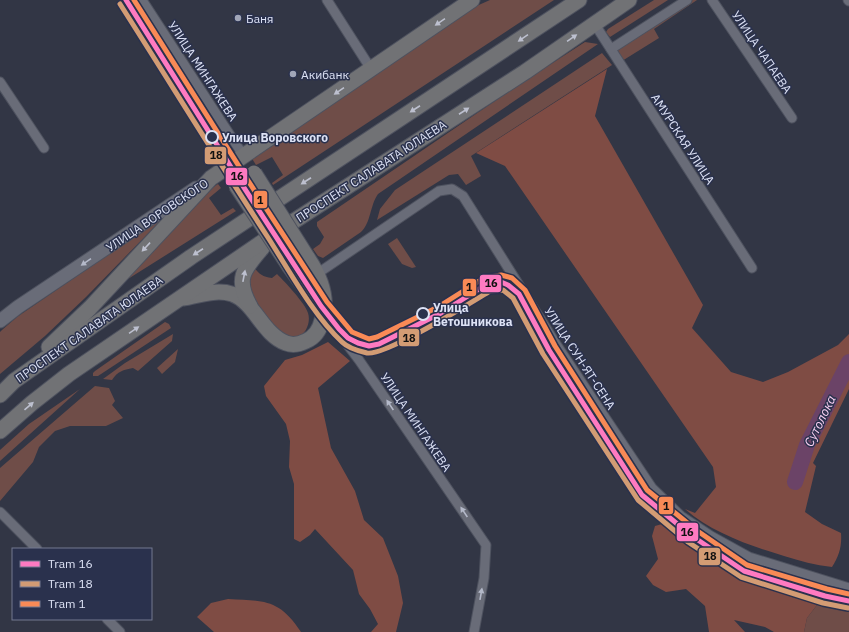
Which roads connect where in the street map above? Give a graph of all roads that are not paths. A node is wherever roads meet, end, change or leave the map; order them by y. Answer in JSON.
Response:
{"nodes":[{"id":1,"x":142,"y":0,"type":"edge"},
{"id":2,"x":327,"y":0,"type":"edge"},
{"id":3,"x":472,"y":0,"type":"edge"},
{"id":4,"x":480,"y":0,"type":"edge"},
{"id":5,"x":579,"y":0,"type":"edge"},
{"id":6,"x":629,"y":0,"type":"edge"},
{"id":7,"x":687,"y":0,"type":"edge"},
{"id":8,"x":712,"y":0,"type":"edge"},
{"id":9,"x":457,"y":11,"type":"junction"},
{"id":10,"x":594,"y":23,"type":"junction"},
{"id":11,"x":611,"y":49,"type":"junction"},
{"id":12,"x":371,"y":69,"type":"junction"},
{"id":13,"x":0,"y":82,"type":"edge"},
{"id":14,"x":792,"y":118,"type":"dead end"},
{"id":15,"x":44,"y":148,"type":"dead end"},
{"id":16,"x":243,"y":155,"type":"junction"},
{"id":17,"x":224,"y":168,"type":"junction"},
{"id":18,"x":211,"y":178,"type":"junction"},
{"id":19,"x":277,"y":232,"type":"junction"},
{"id":20,"x":752,"y":268,"type":"dead end"},
{"id":21,"x":318,"y":274,"type":"junction"},
{"id":22,"x":302,"y":284,"type":"junction"},
{"id":23,"x":179,"y":299,"type":"junction"},
{"id":24,"x":253,"y":313,"type":"junction"},
{"id":25,"x":324,"y":314,"type":"junction"},
{"id":26,"x":0,"y":321,"type":"edge"},
{"id":27,"x":14,"y":381,"type":"junction"},
{"id":28,"x":0,"y":395,"type":"edge"},
{"id":29,"x":0,"y":432,"type":"edge"},
{"id":30,"x":0,"y":512,"type":"edge"},
{"id":31,"x":36,"y":548,"type":"edge"},
{"id":32,"x":849,"y":588,"type":"edge"},
{"id":33,"x":108,"y":620,"type":"edge"},
{"id":34,"x":120,"y":632,"type":"edge"},
{"id":35,"x":474,"y":632,"type":"edge"}],
"edges":[{"from":1,"to":16,"type":"street","name":"УЛИЦА МИНГАЖЕВА"},
{"from":2,"to":12,"type":"street"},
{"from":3,"to":9,"type":"main road","name":"УЛИЦА ВОРОВСКОГО"},
{"from":4,"to":9,"type":"main road"},
{"from":5,"to":27,"type":"main road","name":"ПРОСПЕКТ САЛАВАТА ЮЛАЕВА","one_way":true},
{"from":6,"to":10,"type":"main road","name":"ПРОСПЕКТ САЛАВАТА ЮЛАЕВА"},
{"from":7,"to":11,"type":"street"},
{"from":8,"to":14,"type":"street","name":"УЛИЦА ЧАПАЕВА"},
{"from":9,"to":12,"type":"main road","name":"УЛИЦА ВОРОВСКОГО","one_way":true},
{"from":10,"to":11,"type":"street","name":"АМУРСКАЯ УЛИЦА"},
{"from":19,"to":10,"type":"main road","name":"ПРОСПЕКТ САЛАВАТА ЮЛАЕВА","one_way":true},
{"from":11,"to":20,"type":"street","name":"АМУРСКАЯ УЛИЦА"},
{"from":12,"to":16,"type":"main road","name":"УЛИЦА ВОРОВСКОГО","one_way":true},
{"from":13,"to":15,"type":"street"},
{"from":16,"to":17,"type":"main road","name":"УЛИЦА ВОРОВСКОГО"},
{"from":16,"to":21,"type":"main road","bridge":true},
{"from":17,"to":18,"type":"main road","name":"УЛИЦА ВОРОВСКОГО"},
{"from":17,"to":22,"type":"main road","bridge":true},
{"from":18,"to":26,"type":"street","name":"УЛИЦА ВОРОВСКОГО","one_way":true},
{"from":18,"to":27,"type":"main road","one_way":true},
{"from":19,"to":23,"type":"main road","name":"ПРОСПЕКТ САЛАВАТА ЮЛАЕВА"},
{"from":24,"to":19,"type":"main road","one_way":true},
{"from":21,"to":22,"type":"street","name":"УЛИЦА СУН-ЯТ-СЕНА"},
{"from":21,"to":25,"type":"main road"},
{"from":21,"to":32,"type":"street","name":"УЛИЦА СУН-ЯТ-СЕНА"},
{"from":22,"to":25,"type":"main road"},
{"from":23,"to":24,"type":"main road"},
{"from":29,"to":23,"type":"main road","name":"ПРОСПЕКТ САЛАВАТА ЮЛАЕВА","one_way":true},
{"from":24,"to":25,"type":"main road"},
{"from":35,"to":25,"type":"street","name":"УЛИЦА МИНГАЖЕВА","one_way":true},
{"from":27,"to":28,"type":"main road","name":"ПРОСПЕКТ САЛАВАТА ЮЛАЕВА"},
{"from":30,"to":31,"type":"street"},
{"from":33,"to":34,"type":"street"}]}
